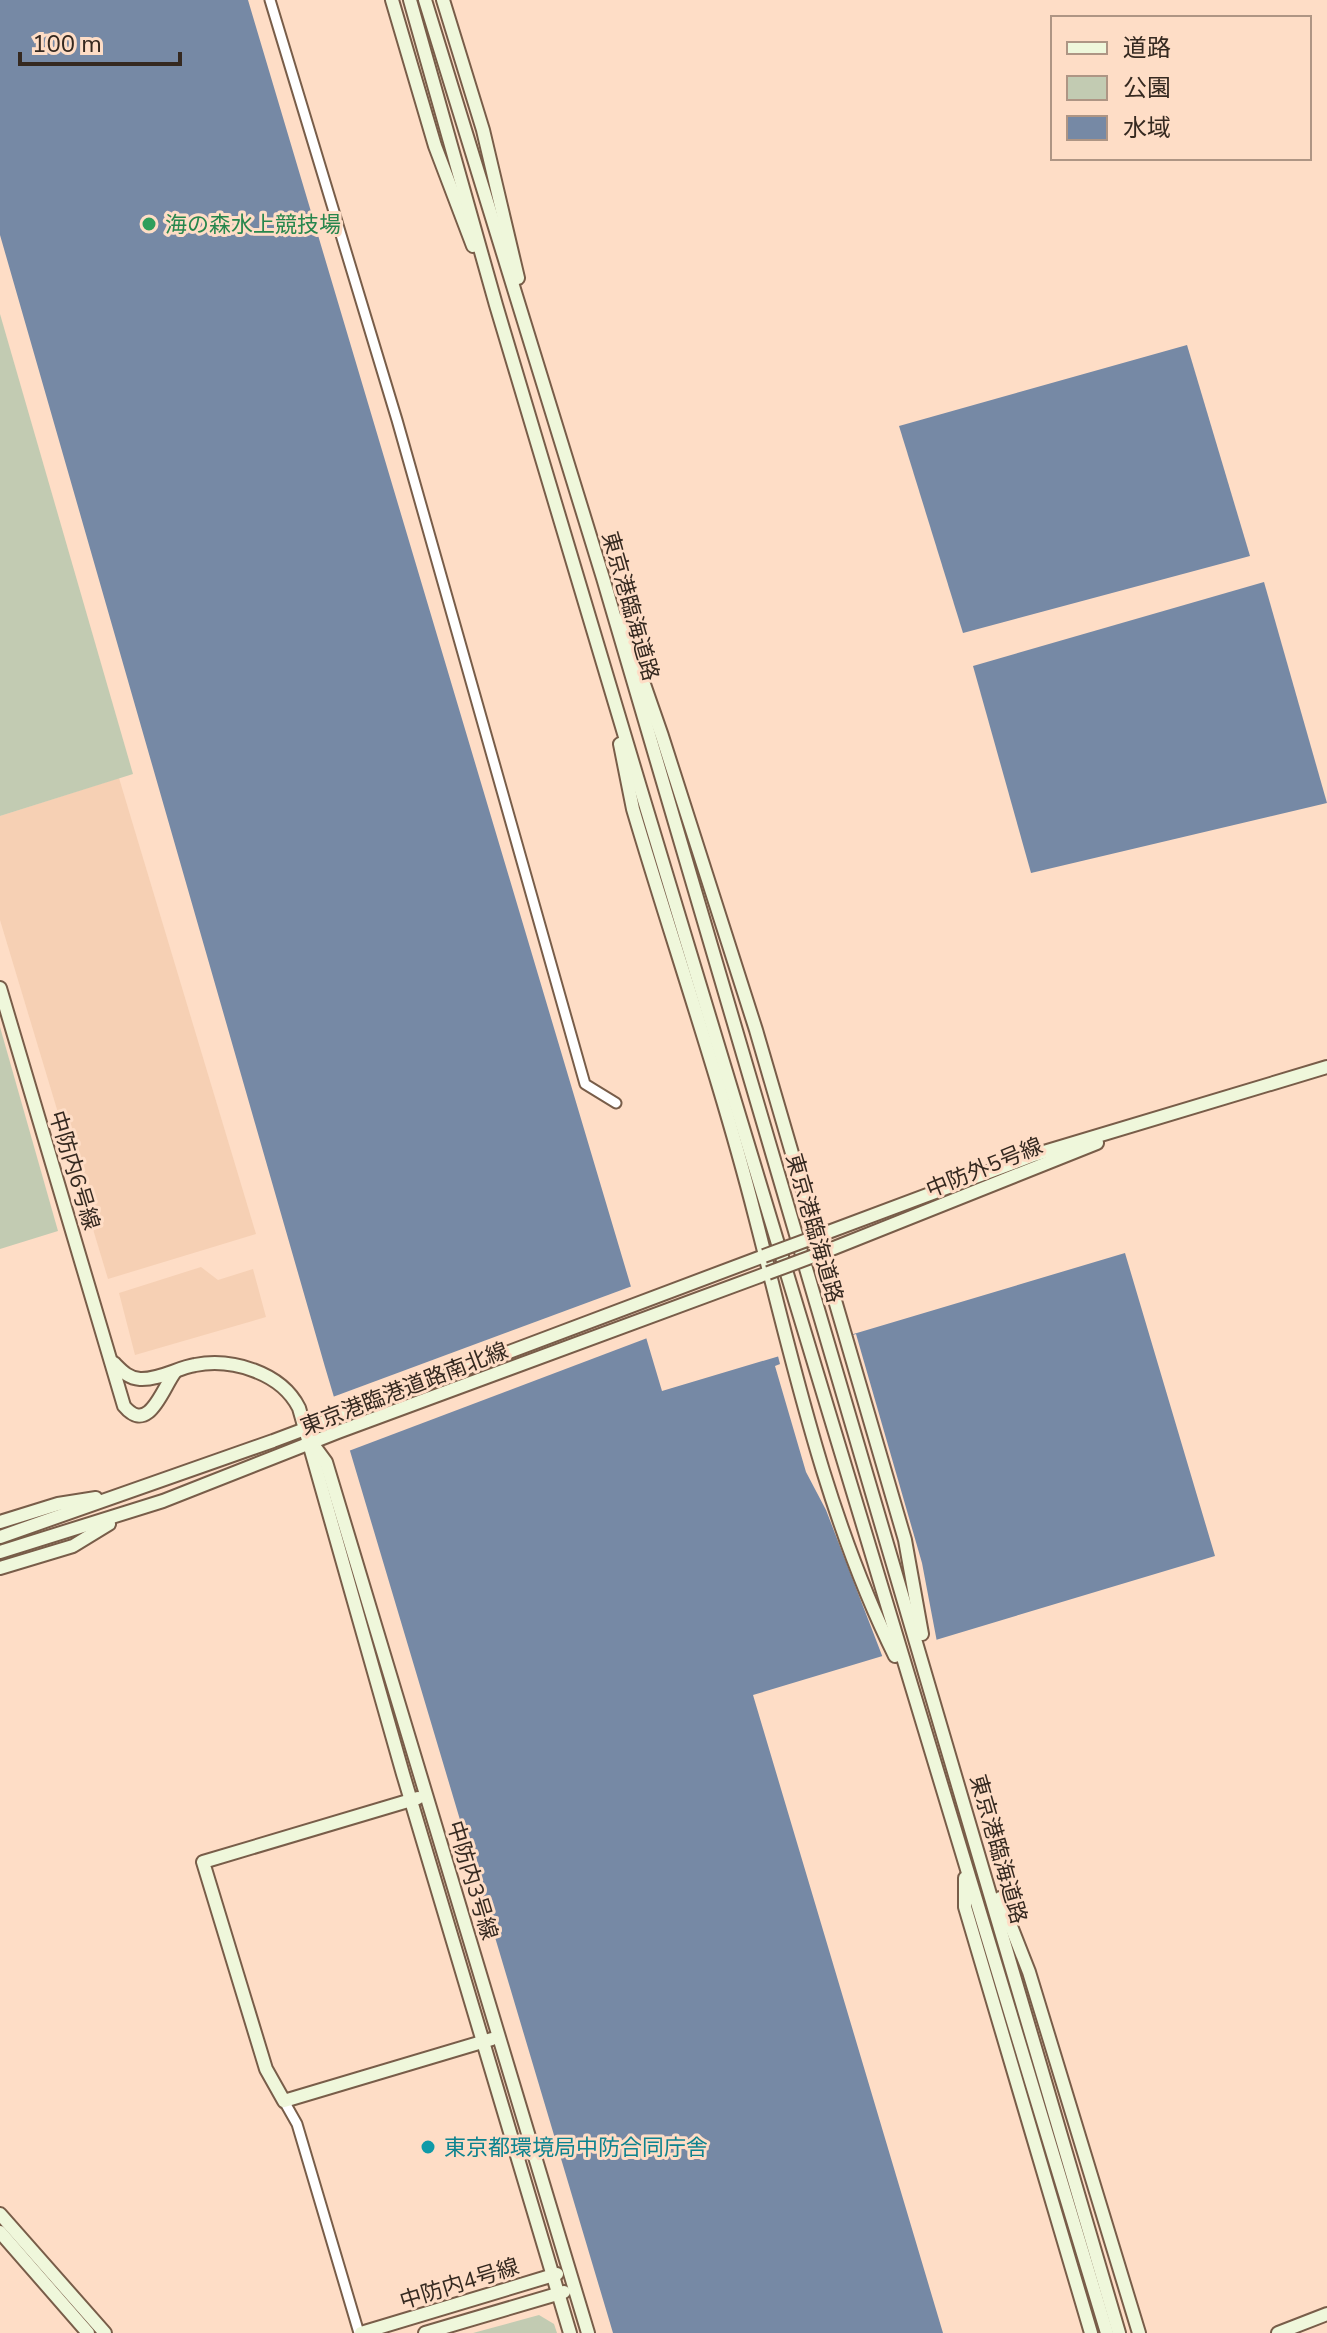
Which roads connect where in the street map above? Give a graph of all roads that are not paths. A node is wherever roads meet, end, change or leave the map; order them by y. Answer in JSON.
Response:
{"nodes":[{"id":1,"x":270,"y":0,"type":"edge"},
{"id":2,"x":392,"y":0,"type":"edge"},
{"id":3,"x":410,"y":0,"type":"edge"},
{"id":4,"x":425,"y":0,"type":"edge"},
{"id":5,"x":443,"y":0,"type":"edge"},
{"id":6,"x":496,"y":305,"type":"junction"},
{"id":7,"x":523,"y":313,"type":"junction"},
{"id":8,"x":603,"y":578,"type":"junction"},
{"id":9,"x":599,"y":649,"type":"junction"},
{"id":10,"x":0,"y":988,"type":"edge"},
{"id":11,"x":1327,"y":1067,"type":"edge"},
{"id":12,"x":616,"y":1103,"type":"dead end"},
{"id":13,"x":1163,"y":1116,"type":"junction"},
{"id":14,"x":815,"y":1237,"type":"junction"},
{"id":15,"x":819,"y":1254,"type":"junction"},
{"id":16,"x":764,"y":1256,"type":"junction"},
{"id":17,"x":768,"y":1273,"type":"junction"},
{"id":18,"x":114,"y":1363,"type":"junction"},
{"id":19,"x":175,"y":1372,"type":"junction"},
{"id":20,"x":137,"y":1378,"type":"junction"},
{"id":21,"x":122,"y":1393,"type":"junction"},
{"id":22,"x":305,"y":1427,"type":"junction"},
{"id":23,"x":312,"y":1443,"type":"junction"},
{"id":24,"x":119,"y":1494,"type":"junction"},
{"id":25,"x":126,"y":1514,"type":"junction"},
{"id":26,"x":0,"y":1522,"type":"edge"},
{"id":27,"x":0,"y":1537,"type":"edge"},
{"id":28,"x":0,"y":1552,"type":"edge"},
{"id":29,"x":0,"y":1568,"type":"edge"},
{"id":30,"x":927,"y":1671,"type":"junction"},
{"id":31,"x":912,"y":1692,"type":"junction"},
{"id":32,"x":427,"y":1796,"type":"junction"},
{"id":33,"x":410,"y":1801,"type":"junction"},
{"id":34,"x":965,"y":1809,"type":"junction"},
{"id":35,"x":966,"y":1867,"type":"junction"},
{"id":36,"x":498,"y":2037,"type":"junction"},
{"id":37,"x":484,"y":2041,"type":"junction"},
{"id":38,"x":284,"y":2101,"type":"junction"},
{"id":39,"x":0,"y":2214,"type":"edge"},
{"id":40,"x":0,"y":2232,"type":"edge"},
{"id":41,"x":568,"y":2271,"type":"junction"},
{"id":42,"x":552,"y":2276,"type":"junction"},
{"id":43,"x":574,"y":2289,"type":"junction"},
{"id":44,"x":558,"y":2294,"type":"junction"},
{"id":45,"x":1327,"y":2314,"type":"edge"},
{"id":46,"x":88,"y":2333,"type":"edge"},
{"id":47,"x":105,"y":2333,"type":"edge"},
{"id":48,"x":360,"y":2333,"type":"edge"},
{"id":49,"x":425,"y":2333,"type":"edge"},
{"id":50,"x":570,"y":2333,"type":"edge"},
{"id":51,"x":588,"y":2333,"type":"edge"},
{"id":52,"x":1091,"y":2333,"type":"edge"},
{"id":53,"x":1107,"y":2333,"type":"edge"},
{"id":54,"x":1119,"y":2333,"type":"edge"},
{"id":55,"x":1139,"y":2333,"type":"edge"},
{"id":56,"x":1278,"y":2333,"type":"edge"}],
"edges":[{"from":1,"to":12,"type":"street"},
{"from":2,"to":6,"type":"street"},
{"from":3,"to":6,"type":"street","name":"東京港臨海道路"},
{"from":4,"to":7,"type":"street","name":"東京港臨海道路"},
{"from":5,"to":7,"type":"street"},
{"from":6,"to":9,"type":"street","name":"東京港臨海道路"},
{"from":7,"to":8,"type":"street","name":"東京港臨海道路"},
{"from":8,"to":14,"type":"street"},
{"from":8,"to":30,"type":"street","name":"東京港臨海道路"},
{"from":9,"to":16,"type":"street"},
{"from":9,"to":31,"type":"street","name":"東京港臨海道路"},
{"from":10,"to":18,"type":"street","name":"中防内6号線"},
{"from":11,"to":13,"type":"street","name":"中防外5号線"},
{"from":13,"to":14,"type":"street","name":"中防外5号線"},
{"from":13,"to":15,"type":"street","name":"中防外5号線"},
{"from":14,"to":15,"type":"street","bridge":true},
{"from":14,"to":16,"type":"street","name":"東京港臨港道路南北線","bridge":true},
{"from":15,"to":17,"type":"street","name":"東京港臨港道路南北線","bridge":true},
{"from":15,"to":30,"type":"street"},
{"from":16,"to":17,"type":"street","bridge":true},
{"from":16,"to":22,"type":"street","name":"東京港臨港道路南北線"},
{"from":17,"to":23,"type":"street","name":"東京港臨港道路南北線"},
{"from":17,"to":31,"type":"street"},
{"from":18,"to":20,"type":"street"},
{"from":18,"to":21,"type":"street","name":"中防内6号線"},
{"from":19,"to":20,"type":"street"},
{"from":19,"to":21,"type":"street"},
{"from":19,"to":22,"type":"street"},
{"from":20,"to":21,"type":"street"},
{"from":22,"to":23,"type":"street","name":"中防内3号線"},
{"from":22,"to":24,"type":"street","name":"東京港臨港道路南北線"},
{"from":23,"to":25,"type":"street","name":"東京港臨港道路南北線"},
{"from":23,"to":32,"type":"street","name":"中防内3号線"},
{"from":23,"to":33,"type":"street","name":"中防内3号線"},
{"from":24,"to":26,"type":"street"},
{"from":24,"to":27,"type":"street","name":"東京港臨港道路南北線"},
{"from":25,"to":28,"type":"street","name":"東京港臨港道路南北線"},
{"from":25,"to":29,"type":"street"},
{"from":30,"to":34,"type":"street","name":"東京港臨海道路"},
{"from":31,"to":35,"type":"street","name":"東京港臨海道路"},
{"from":32,"to":33,"type":"street"},
{"from":32,"to":36,"type":"street","name":"中防内3号線"},
{"from":33,"to":37,"type":"street","name":"中防内3号線"},
{"from":33,"to":38,"type":"street"},
{"from":34,"to":54,"type":"street","name":"東京港臨海道路"},
{"from":34,"to":55,"type":"street"},
{"from":35,"to":52,"type":"street"},
{"from":35,"to":53,"type":"street","name":"東京港臨海道路"},
{"from":36,"to":37,"type":"street"},
{"from":36,"to":41,"type":"street","name":"中防内3号線"},
{"from":37,"to":38,"type":"street"},
{"from":37,"to":42,"type":"street","name":"中防内3号線"},
{"from":38,"to":48,"type":"street"},
{"from":39,"to":47,"type":"street"},
{"from":40,"to":46,"type":"street"},
{"from":41,"to":42,"type":"street","name":"中防内4号線"},
{"from":41,"to":43,"type":"street","name":"中防内3号線"},
{"from":42,"to":44,"type":"street","name":"中防内3号線"},
{"from":42,"to":48,"type":"street","name":"中防内4号線"},
{"from":43,"to":44,"type":"street","name":"中防内4号線"},
{"from":43,"to":51,"type":"street","name":"中防内3号線"},
{"from":44,"to":49,"type":"street","name":"中防内4号線"},
{"from":44,"to":50,"type":"street","name":"中防内3号線"},
{"from":45,"to":56,"type":"street"}]}
